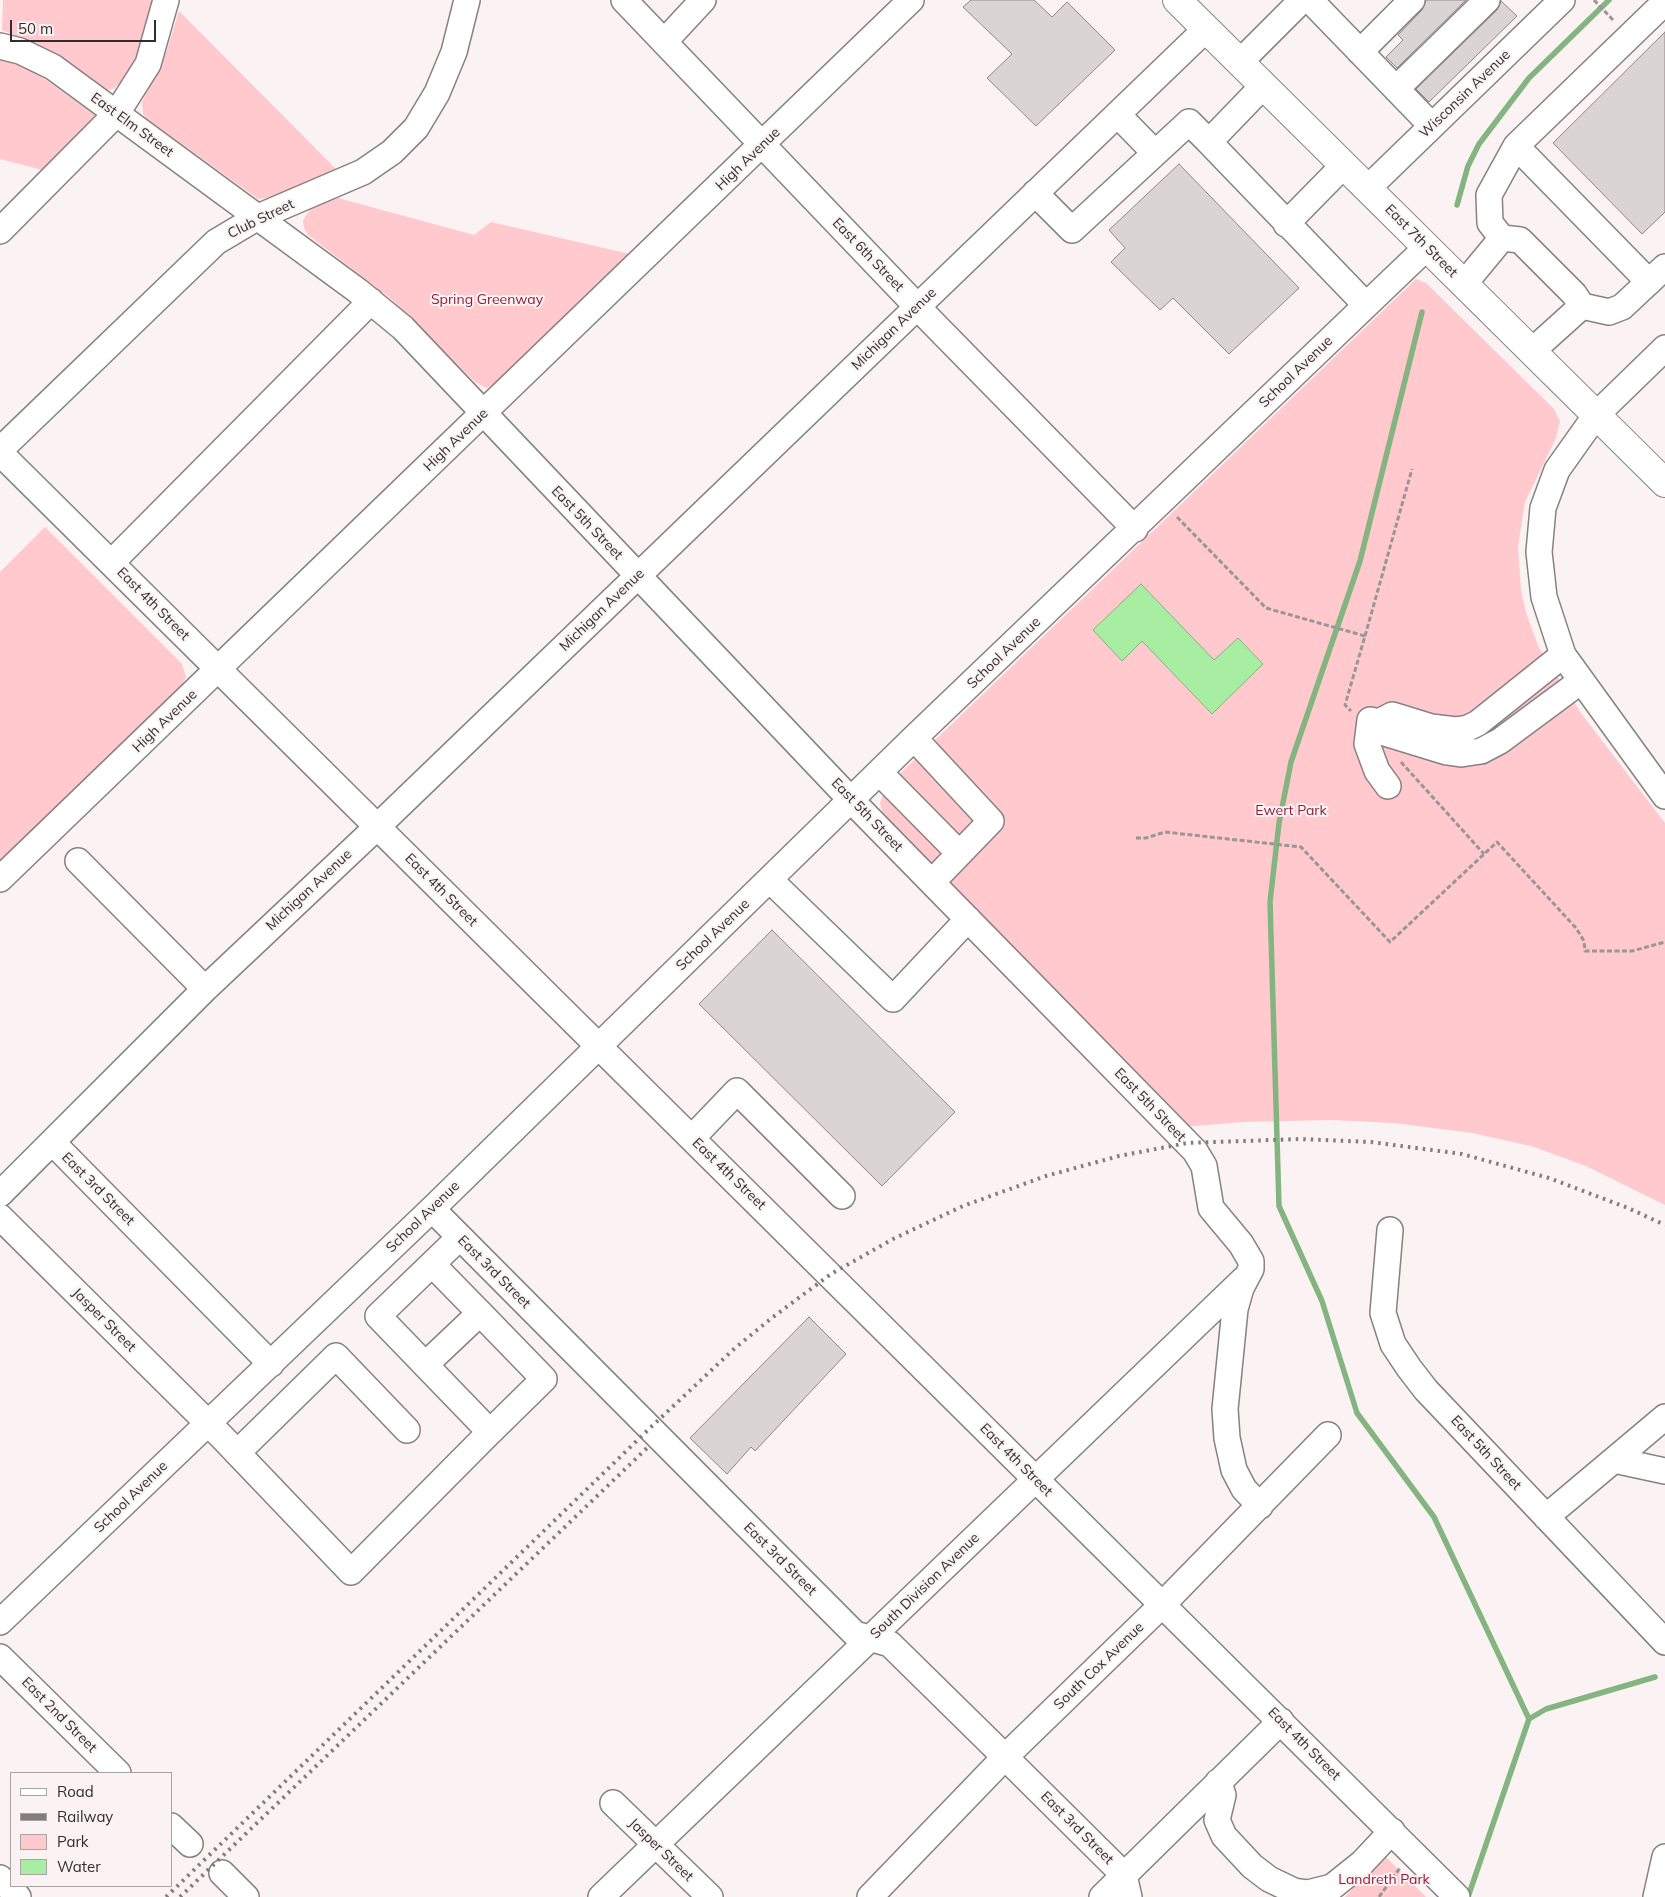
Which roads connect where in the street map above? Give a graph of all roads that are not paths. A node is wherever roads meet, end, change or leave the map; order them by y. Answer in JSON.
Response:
{"nodes":[{"id":1,"x":166,"y":0,"type":"edge"},
{"id":2,"x":467,"y":0,"type":"edge"},
{"id":3,"x":624,"y":0,"type":"edge"},
{"id":4,"x":703,"y":0,"type":"edge"},
{"id":5,"x":911,"y":0,"type":"edge"},
{"id":6,"x":1177,"y":0,"type":"edge"},
{"id":7,"x":1302,"y":0,"type":"edge"},
{"id":8,"x":1310,"y":0,"type":"edge"},
{"id":9,"x":1412,"y":0,"type":"edge"},
{"id":10,"x":1487,"y":0,"type":"edge"},
{"id":11,"x":1665,"y":2,"type":"edge"},
{"id":12,"x":1548,"y":5,"type":"edge"},
{"id":13,"x":1206,"y":28,"type":"junction"},
{"id":14,"x":664,"y":42,"type":"junction"},
{"id":15,"x":0,"y":46,"type":"edge"},
{"id":16,"x":1360,"y":52,"type":"junction"},
{"id":17,"x":1240,"y":62,"type":"junction"},
{"id":18,"x":1264,"y":85,"type":"junction"},
{"id":19,"x":1396,"y":90,"type":"junction"},
{"id":20,"x":118,"y":113,"type":"junction"},
{"id":21,"x":1118,"y":115,"type":"junction"},
{"id":22,"x":1432,"y":126,"type":"junction"},
{"id":23,"x":1209,"y":142,"type":"junction"},
{"id":24,"x":763,"y":144,"type":"junction"},
{"id":25,"x":1516,"y":146,"type":"junction"},
{"id":26,"x":1156,"y":153,"type":"junction"},
{"id":27,"x":1344,"y":165,"type":"junction"},
{"id":28,"x":1368,"y":188,"type":"junction"},
{"id":29,"x":1035,"y":193,"type":"junction"},
{"id":30,"x":258,"y":217,"type":"junction"},
{"id":31,"x":1286,"y":224,"type":"junction"},
{"id":32,"x":0,"y":231,"type":"edge"},
{"id":33,"x":1502,"y":238,"type":"junction"},
{"id":34,"x":1426,"y":247,"type":"junction"},
{"id":35,"x":1657,"y":275,"type":"edge"},
{"id":36,"x":1464,"y":284,"type":"junction"},
{"id":37,"x":372,"y":301,"type":"junction"},
{"id":38,"x":1366,"y":305,"type":"junction"},
{"id":39,"x":917,"y":306,"type":"junction"},
{"id":40,"x":1582,"y":306,"type":"junction"},
{"id":41,"x":1665,"y":348,"type":"edge"},
{"id":42,"x":1532,"y":352,"type":"junction"},
{"id":43,"x":484,"y":414,"type":"junction"},
{"id":44,"x":1596,"y":415,"type":"junction"},
{"id":45,"x":0,"y":451,"type":"edge"},
{"id":46,"x":1665,"y":483,"type":"edge"},
{"id":47,"x":1135,"y":529,"type":"junction"},
{"id":48,"x":111,"y":563,"type":"junction"},
{"id":49,"x":637,"y":576,"type":"junction"},
{"id":50,"x":1563,"y":654,"type":"junction"},
{"id":51,"x":218,"y":669,"type":"junction"},
{"id":52,"x":1581,"y":681,"type":"junction"},
{"id":53,"x":1428,"y":736,"type":"junction"},
{"id":54,"x":914,"y":738,"type":"junction"},
{"id":55,"x":880,"y":773,"type":"junction"},
{"id":56,"x":1388,"y":786,"type":"dead end"},
{"id":57,"x":1665,"y":796,"type":"edge"},
{"id":58,"x":852,"y":800,"type":"junction"},
{"id":59,"x":930,"y":823,"type":"junction"},
{"id":60,"x":377,"y":827,"type":"junction"},
{"id":61,"x":903,"y":852,"type":"junction"},
{"id":62,"x":958,"y":852,"type":"junction"},
{"id":63,"x":78,"y":861,"type":"dead end"},
{"id":64,"x":0,"y":879,"type":"edge"},
{"id":65,"x":770,"y":880,"type":"junction"},
{"id":66,"x":932,"y":882,"type":"junction"},
{"id":67,"x":968,"y":919,"type":"junction"},
{"id":68,"x":205,"y":989,"type":"junction"},
{"id":69,"x":598,"y":1046,"type":"junction"},
{"id":70,"x":692,"y":1138,"type":"junction"},
{"id":71,"x":52,"y":1142,"type":"junction"},
{"id":72,"x":0,"y":1194,"type":"edge"},
{"id":73,"x":842,"y":1196,"type":"dead end"},
{"id":74,"x":432,"y":1209,"type":"junction"},
{"id":75,"x":0,"y":1217,"type":"edge"},
{"id":76,"x":1390,"y":1230,"type":"dead end"},
{"id":77,"x":460,"y":1237,"type":"junction"},
{"id":78,"x":432,"y":1264,"type":"junction"},
{"id":79,"x":1248,"y":1275,"type":"junction"},
{"id":80,"x":480,"y":1313,"type":"junction"},
{"id":81,"x":271,"y":1364,"type":"junction"},
{"id":82,"x":425,"y":1365,"type":"junction"},
{"id":83,"x":1665,"y":1417,"type":"edge"},
{"id":84,"x":208,"y":1423,"type":"junction"},
{"id":85,"x":407,"y":1430,"type":"dead end"},
{"id":86,"x":490,"y":1432,"type":"junction"},
{"id":87,"x":1328,"y":1435,"type":"dead end"},
{"id":88,"x":237,"y":1453,"type":"junction"},
{"id":89,"x":1614,"y":1460,"type":"junction"},
{"id":90,"x":1665,"y":1471,"type":"edge"},
{"id":91,"x":1036,"y":1479,"type":"junction"},
{"id":92,"x":1260,"y":1506,"type":"junction"},
{"id":93,"x":1546,"y":1517,"type":"junction"},
{"id":94,"x":1162,"y":1604,"type":"junction"},
{"id":95,"x":0,"y":1622,"type":"edge"},
{"id":96,"x":870,"y":1639,"type":"junction"},
{"id":97,"x":1665,"y":1642,"type":"edge"},
{"id":98,"x":0,"y":1657,"type":"edge"},
{"id":99,"x":1281,"y":1721,"type":"junction"},
{"id":100,"x":1005,"y":1757,"type":"junction"},
{"id":101,"x":117,"y":1772,"type":"edge"},
{"id":102,"x":1218,"y":1782,"type":"junction"},
{"id":103,"x":613,"y":1803,"type":"dead end"},
{"id":104,"x":172,"y":1827,"type":"edge"},
{"id":105,"x":1392,"y":1831,"type":"junction"},
{"id":106,"x":190,"y":1844,"type":"dead end"},
{"id":107,"x":656,"y":1844,"type":"junction"},
{"id":108,"x":1665,"y":1858,"type":"edge"},
{"id":109,"x":222,"y":1873,"type":"dead end"},
{"id":110,"x":0,"y":1878,"type":"edge"},
{"id":111,"x":1126,"y":1886,"type":"edge"},
{"id":112,"x":18,"y":1897,"type":"edge"},
{"id":113,"x":246,"y":1897,"type":"edge"},
{"id":114,"x":601,"y":1897,"type":"edge"},
{"id":115,"x":710,"y":1897,"type":"edge"},
{"id":116,"x":870,"y":1897,"type":"edge"},
{"id":117,"x":1102,"y":1897,"type":"edge"},
{"id":118,"x":1457,"y":1897,"type":"edge"},
{"id":119,"x":1656,"y":1897,"type":"edge"}],
"edges":[{"from":1,"to":20,"type":"street"},
{"from":2,"to":30,"type":"street","name":"Club Street"},
{"from":3,"to":14,"type":"street","name":"East 6th Street"},
{"from":4,"to":14,"type":"street"},
{"from":5,"to":24,"type":"street","name":"High Avenue"},
{"from":6,"to":13,"type":"main road","name":"East 7th Street"},
{"from":7,"to":17,"type":"street"},
{"from":8,"to":16,"type":"street"},
{"from":9,"to":16,"type":"street"},
{"from":10,"to":19,"type":"street"},
{"from":11,"to":25,"type":"street"},
{"from":12,"to":22,"type":"street","name":"Wisconsin Avenue"},
{"from":13,"to":17,"type":"main road","name":"East 7th Street"},
{"from":13,"to":21,"type":"street","name":"Michigan Avenue"},
{"from":14,"to":24,"type":"street","name":"East 6th Street"},
{"from":15,"to":20,"type":"street","name":"East Elm Street"},
{"from":16,"to":19,"type":"street"},
{"from":17,"to":18,"type":"main road","name":"East 7th Street"},
{"from":18,"to":23,"type":"street"},
{"from":18,"to":27,"type":"main road","name":"East 7th Street"},
{"from":19,"to":22,"type":"street"},
{"from":20,"to":30,"type":"street","name":"East Elm Street"},
{"from":20,"to":32,"type":"street"},
{"from":21,"to":26,"type":"street"},
{"from":21,"to":29,"type":"street","name":"Michigan Avenue"},
{"from":22,"to":28,"type":"street","name":"Wisconsin Avenue"},
{"from":23,"to":26,"type":"street"},
{"from":23,"to":31,"type":"street"},
{"from":24,"to":39,"type":"street","name":"East 6th Street"},
{"from":24,"to":43,"type":"street","name":"High Avenue"},
{"from":25,"to":33,"type":"street"},
{"from":25,"to":35,"type":"street"},
{"from":26,"to":29,"type":"street"},
{"from":27,"to":28,"type":"main road","name":"East 7th Street"},
{"from":27,"to":31,"type":"street"},
{"from":28,"to":34,"type":"main road","name":"East 7th Street"},
{"from":29,"to":39,"type":"street","name":"Michigan Avenue"},
{"from":30,"to":37,"type":"street","name":"East 5th Street"},
{"from":30,"to":45,"type":"street","name":"Club Street"},
{"from":31,"to":38,"type":"street"},
{"from":33,"to":36,"type":"street"},
{"from":33,"to":40,"type":"street"},
{"from":34,"to":36,"type":"main road","name":"East 7th Street"},
{"from":34,"to":38,"type":"street","name":"School Avenue"},
{"from":35,"to":40,"type":"street"},
{"from":36,"to":42,"type":"main road","name":"East 7th Street"},
{"from":37,"to":43,"type":"street","name":"East 5th Street"},
{"from":37,"to":48,"type":"street"},
{"from":38,"to":47,"type":"street","name":"School Avenue"},
{"from":39,"to":47,"type":"street","name":"East 6th Street"},
{"from":39,"to":49,"type":"street","name":"Michigan Avenue"},
{"from":40,"to":42,"type":"street"},
{"from":41,"to":44,"type":"street"},
{"from":42,"to":44,"type":"main road","name":"East 7th Street"},
{"from":43,"to":49,"type":"street","name":"East 5th Street"},
{"from":43,"to":51,"type":"street","name":"High Avenue"},
{"from":44,"to":46,"type":"main road","name":"East 7th Street"},
{"from":44,"to":50,"type":"street"},
{"from":45,"to":48,"type":"street","name":"East 4th Street"},
{"from":47,"to":54,"type":"street","name":"School Avenue"},
{"from":48,"to":51,"type":"street","name":"East 4th Street"},
{"from":49,"to":58,"type":"street","name":"East 5th Street"},
{"from":49,"to":60,"type":"street","name":"Michigan Avenue"},
{"from":50,"to":52,"type":"street"},
{"from":50,"to":53,"type":"street"},
{"from":51,"to":60,"type":"street","name":"East 4th Street"},
{"from":51,"to":64,"type":"street","name":"High Avenue"},
{"from":52,"to":53,"type":"street"},
{"from":52,"to":57,"type":"street"},
{"from":53,"to":56,"type":"street"},
{"from":54,"to":55,"type":"street","name":"School Avenue"},
{"from":54,"to":62,"type":"street"},
{"from":55,"to":58,"type":"street","name":"School Avenue"},
{"from":55,"to":59,"type":"street"},
{"from":58,"to":61,"type":"street","name":"East 5th Street"},
{"from":58,"to":65,"type":"street","name":"School Avenue"},
{"from":59,"to":61,"type":"street"},
{"from":59,"to":62,"type":"street"},
{"from":60,"to":68,"type":"street","name":"Michigan Avenue"},
{"from":60,"to":69,"type":"street","name":"East 4th Street"},
{"from":61,"to":66,"type":"street","name":"East 5th Street"},
{"from":62,"to":66,"type":"street"},
{"from":63,"to":68,"type":"street"},
{"from":65,"to":67,"type":"street"},
{"from":65,"to":69,"type":"street","name":"School Avenue"},
{"from":66,"to":67,"type":"street","name":"East 5th Street"},
{"from":67,"to":79,"type":"street","name":"East 5th Street"},
{"from":68,"to":71,"type":"street","name":"Michigan Avenue"},
{"from":69,"to":70,"type":"street","name":"East 4th Street"},
{"from":69,"to":74,"type":"street","name":"School Avenue"},
{"from":70,"to":73,"type":"street"},
{"from":70,"to":91,"type":"street","name":"East 4th Street"},
{"from":71,"to":72,"type":"street","name":"Michigan Avenue"},
{"from":71,"to":81,"type":"street","name":"East 3rd Street"},
{"from":74,"to":77,"type":"street","name":"East 3rd Street"},
{"from":74,"to":81,"type":"street","name":"School Avenue"},
{"from":75,"to":84,"type":"street","name":"Jasper Street"},
{"from":76,"to":93,"type":"street","name":"East 5th Street"},
{"from":77,"to":78,"type":"street"},
{"from":77,"to":96,"type":"street","name":"East 3rd Street"},
{"from":78,"to":80,"type":"street"},
{"from":78,"to":82,"type":"street"},
{"from":79,"to":91,"type":"street","name":"South Division Avenue"},
{"from":79,"to":92,"type":"street"},
{"from":80,"to":82,"type":"street"},
{"from":80,"to":86,"type":"street"},
{"from":81,"to":84,"type":"street","name":"School Avenue"},
{"from":82,"to":86,"type":"street"},
{"from":83,"to":89,"type":"street"},
{"from":84,"to":88,"type":"street","name":"Jasper Street"},
{"from":84,"to":95,"type":"street","name":"School Avenue"},
{"from":85,"to":88,"type":"street"},
{"from":86,"to":88,"type":"street","name":"Jasper Street"},
{"from":87,"to":92,"type":"street","name":"South Cox Avenue"},
{"from":89,"to":90,"type":"street"},
{"from":89,"to":93,"type":"street"},
{"from":91,"to":94,"type":"street","name":"East 4th Street"},
{"from":91,"to":96,"type":"street","name":"South Division Avenue"},
{"from":92,"to":94,"type":"street","name":"South Cox Avenue"},
{"from":93,"to":97,"type":"street","name":"East 5th Street"},
{"from":94,"to":99,"type":"street","name":"East 4th Street"},
{"from":94,"to":100,"type":"street","name":"South Cox Avenue"},
{"from":96,"to":100,"type":"street","name":"East 3rd Street"},
{"from":96,"to":107,"type":"street","name":"South Division Avenue"},
{"from":98,"to":101,"type":"street","name":"East 2nd Street"},
{"from":99,"to":102,"type":"street"},
{"from":99,"to":105,"type":"street","name":"East 4th Street"},
{"from":100,"to":111,"type":"street","name":"East 3rd Street"},
{"from":100,"to":116,"type":"street","name":"South Cox Avenue"},
{"from":102,"to":105,"type":"street"},
{"from":102,"to":111,"type":"street"},
{"from":103,"to":107,"type":"street","name":"Jasper Street"},
{"from":104,"to":106,"type":"street"},
{"from":105,"to":118,"type":"street","name":"East 4th Street"},
{"from":107,"to":114,"type":"street","name":"South Division Avenue"},
{"from":107,"to":115,"type":"street","name":"Jasper Street"},
{"from":108,"to":119,"type":"street"},
{"from":109,"to":113,"type":"street"},
{"from":110,"to":112,"type":"street"},
{"from":111,"to":117,"type":"street"}]}
